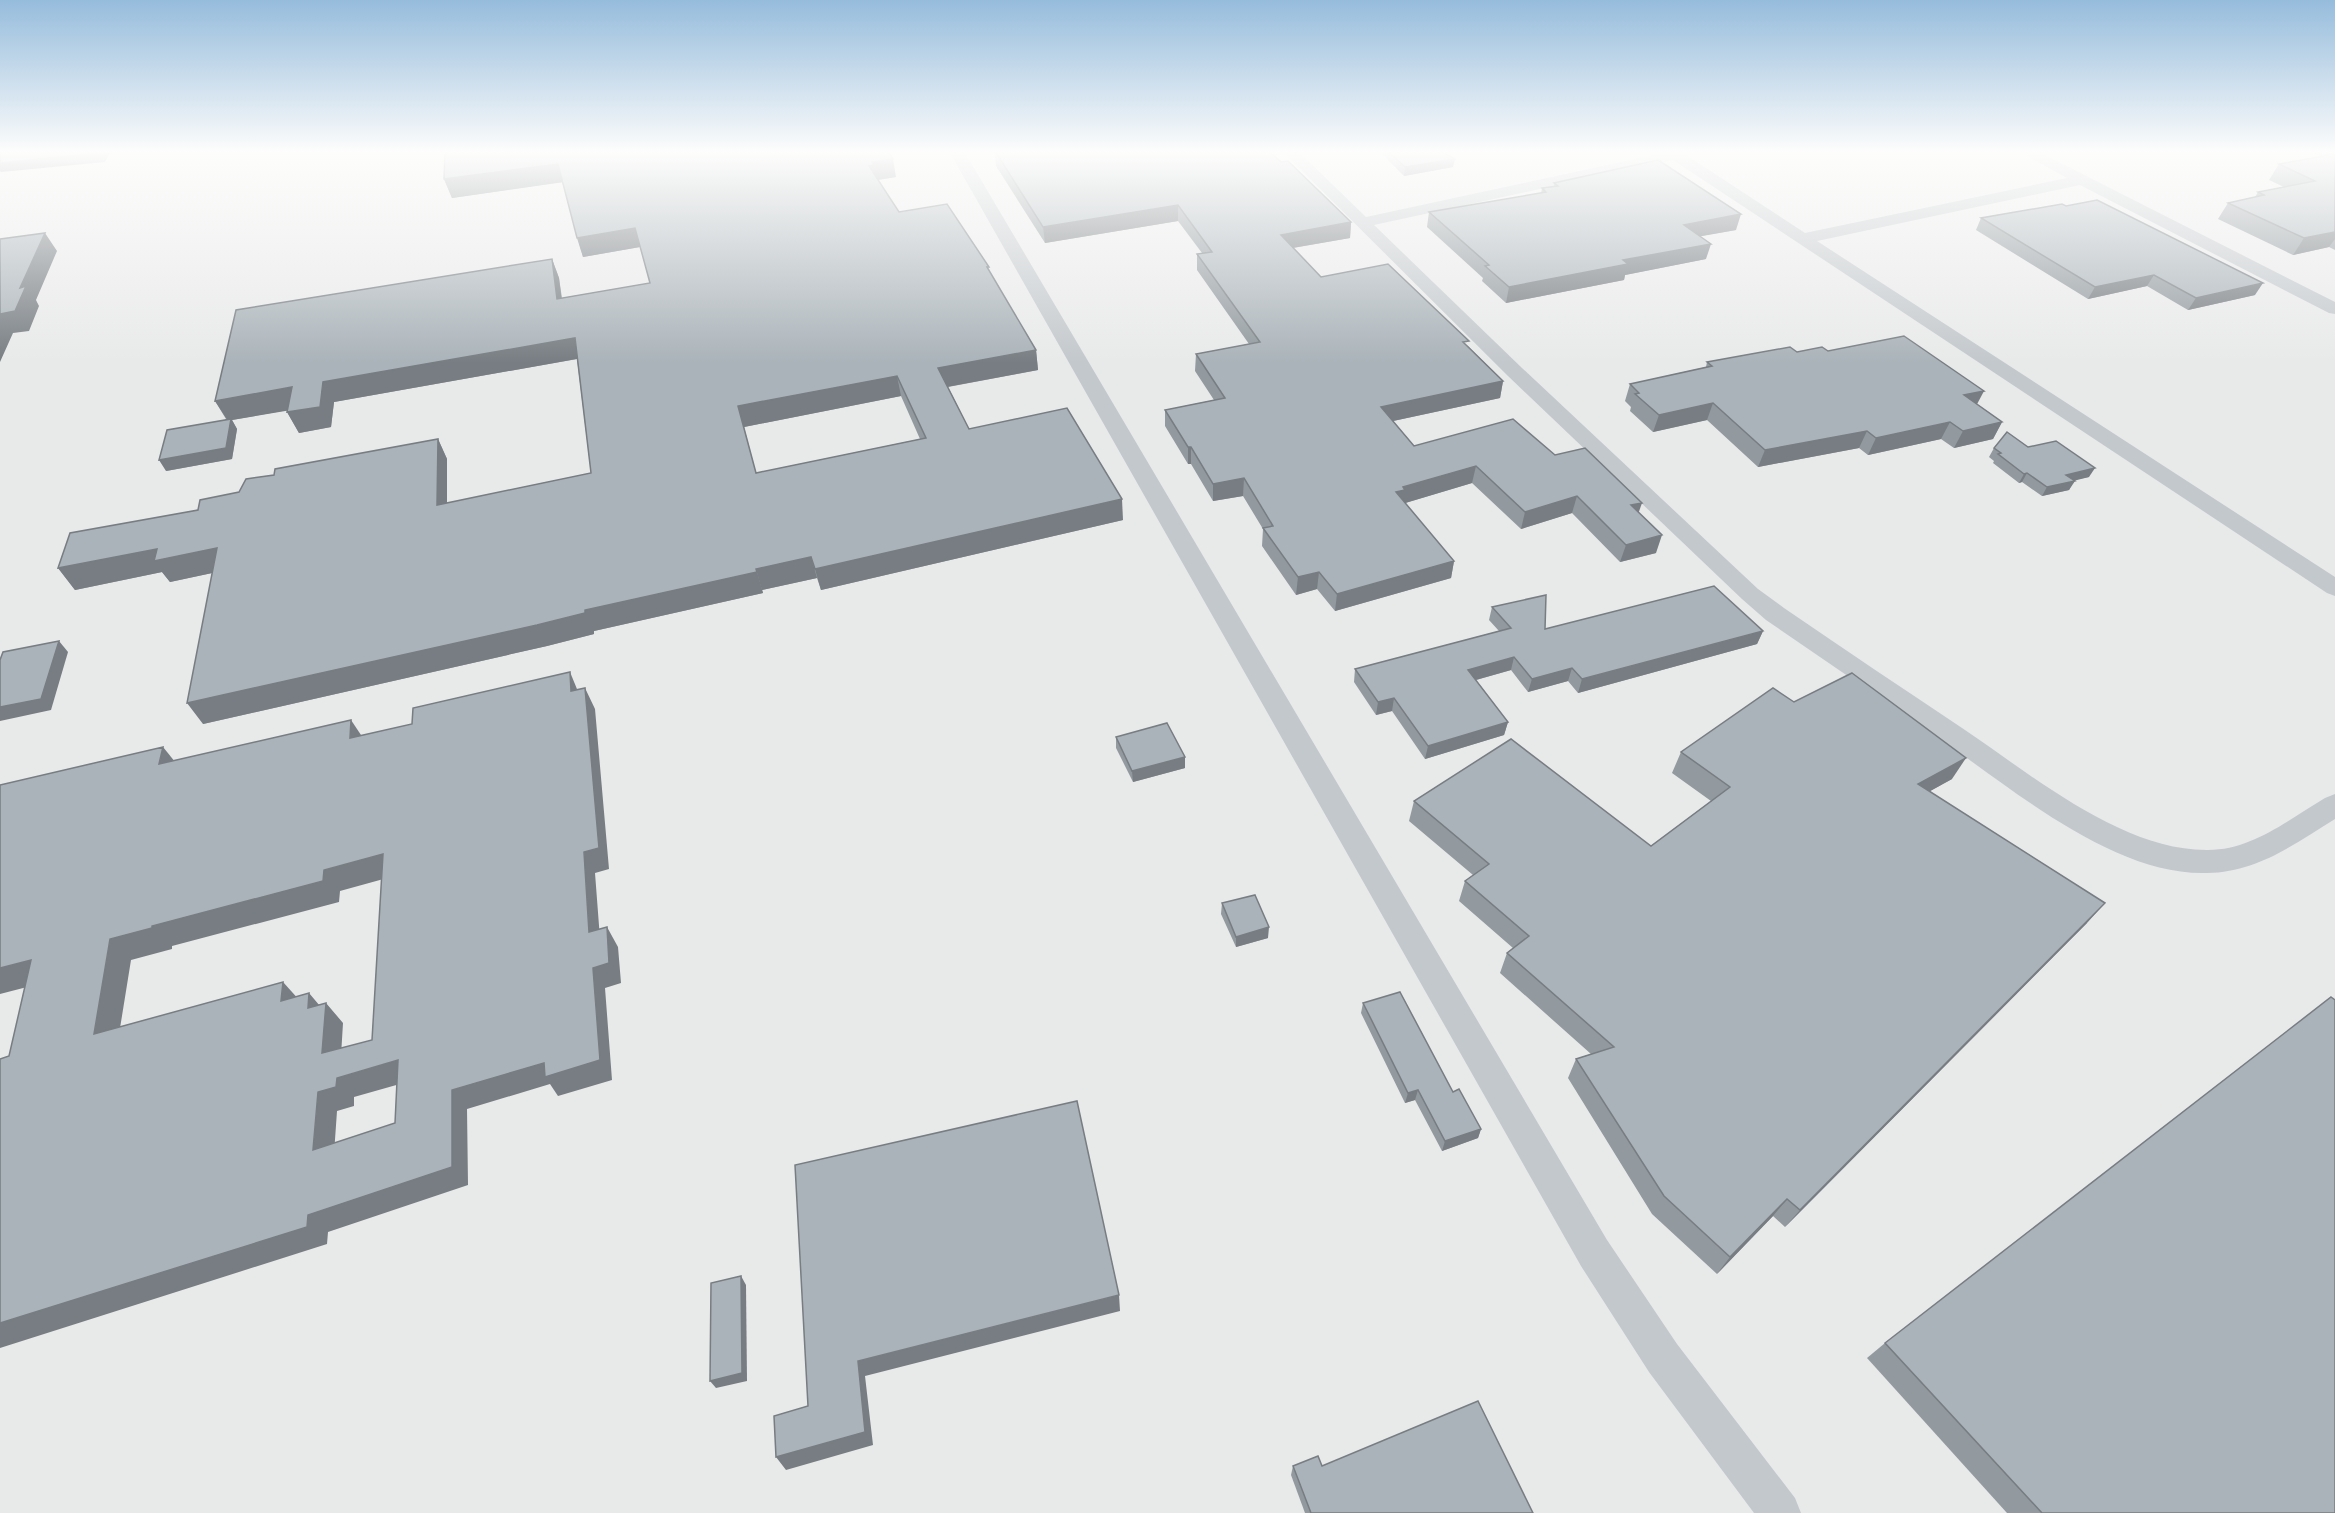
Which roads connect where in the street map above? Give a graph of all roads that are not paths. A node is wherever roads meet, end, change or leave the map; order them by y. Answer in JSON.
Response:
{"nodes":[{"id":1,"x":997,"y":222,"type":"edge"},
{"id":2,"x":1364,"y":222,"type":"edge"},
{"id":3,"x":1776,"y":222,"type":"edge"},
{"id":4,"x":1885,"y":222,"type":"edge"},
{"id":5,"x":2164,"y":222,"type":"edge"},
{"id":6,"x":1802,"y":239,"type":"junction"},
{"id":7,"x":2335,"y":309,"type":"edge"},
{"id":8,"x":2335,"y":588,"type":"edge"},
{"id":9,"x":2335,"y":805,"type":"edge"},
{"id":10,"x":1780,"y":1513,"type":"edge"}],
"edges":[{"from":1,"to":10,"type":"street"},
{"from":2,"to":9,"type":"street"},
{"from":3,"to":6,"type":"street"},
{"from":4,"to":6,"type":"street"},
{"from":5,"to":7,"type":"street"},
{"from":6,"to":8,"type":"street"}]}
